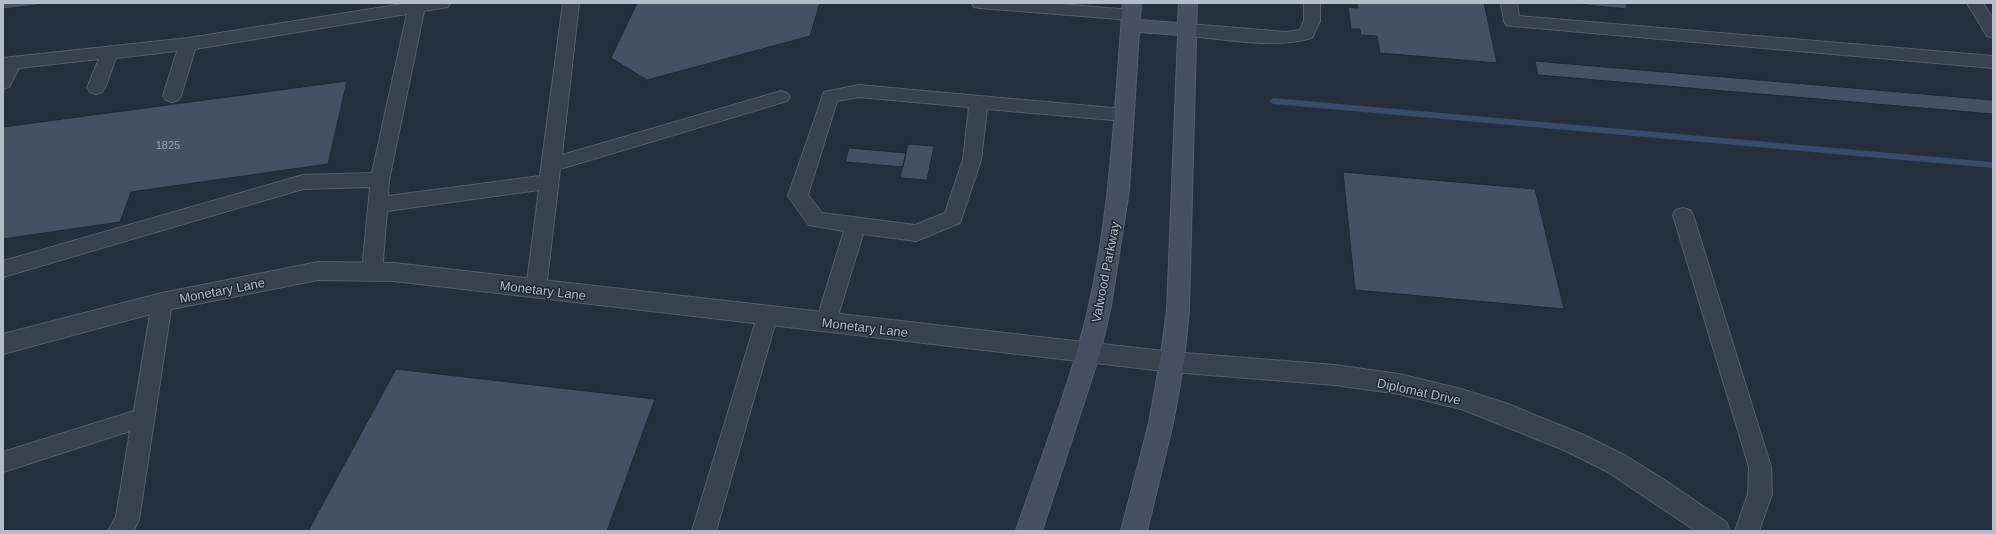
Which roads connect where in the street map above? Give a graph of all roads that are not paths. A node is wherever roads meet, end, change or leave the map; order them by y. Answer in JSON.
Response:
{"nodes":[{"id":1,"x":442,"y":3,"type":"edge"},
{"id":2,"x":571,"y":3,"type":"edge"},
{"id":3,"x":980,"y":3,"type":"edge"},
{"id":4,"x":1188,"y":3,"type":"edge"},
{"id":5,"x":1312,"y":3,"type":"edge"},
{"id":6,"x":1509,"y":3,"type":"edge"},
{"id":7,"x":1975,"y":3,"type":"edge"},
{"id":8,"x":1042,"y":5,"type":"edge"},
{"id":9,"x":417,"y":7,"type":"junction"},
{"id":10,"x":1131,"y":14,"type":"edge"},
{"id":11,"x":1188,"y":30,"type":"junction"},
{"id":12,"x":1993,"y":32,"type":"edge"},
{"id":13,"x":188,"y":44,"type":"junction"},
{"id":14,"x":110,"y":52,"type":"junction"},
{"id":15,"x":1993,"y":62,"type":"edge"},
{"id":16,"x":8,"y":64,"type":"edge"},
{"id":17,"x":3,"y":83,"type":"edge"},
{"id":18,"x":96,"y":88,"type":"dead end"},
{"id":19,"x":172,"y":96,"type":"dead end"},
{"id":20,"x":781,"y":97,"type":"dead end"},
{"id":21,"x":979,"y":102,"type":"junction"},
{"id":22,"x":1124,"y":115,"type":"junction"},
{"id":23,"x":550,"y":173,"type":"junction"},
{"id":24,"x":380,"y":180,"type":"junction"},
{"id":25,"x":377,"y":205,"type":"junction"},
{"id":26,"x":1683,"y":215,"type":"dead end"},
{"id":27,"x":856,"y":225,"type":"junction"},
{"id":28,"x":3,"y":269,"type":"edge"},
{"id":29,"x":372,"y":272,"type":"junction"},
{"id":30,"x":536,"y":289,"type":"junction"},
{"id":31,"x":162,"y":302,"type":"junction"},
{"id":32,"x":767,"y":317,"type":"junction"},
{"id":33,"x":826,"y":322,"type":"junction"},
{"id":34,"x":3,"y":344,"type":"edge"},
{"id":35,"x":1088,"y":353,"type":"junction"},
{"id":36,"x":1172,"y":362,"type":"junction"},
{"id":37,"x":144,"y":417,"type":"junction"},
{"id":38,"x":3,"y":462,"type":"edge"},
{"id":39,"x":120,"y":531,"type":"edge"},
{"id":40,"x":704,"y":531,"type":"edge"},
{"id":41,"x":1029,"y":531,"type":"edge"},
{"id":42,"x":1134,"y":531,"type":"edge"},
{"id":43,"x":1717,"y":531,"type":"edge"},
{"id":44,"x":1747,"y":531,"type":"edge"}],
"edges":[{"from":1,"to":9,"type":"lane"},
{"from":2,"to":23,"type":"lane"},
{"from":3,"to":8,"type":"lane"},
{"from":4,"to":11,"type":"main road"},
{"from":5,"to":11,"type":"lane"},
{"from":6,"to":15,"type":"lane"},
{"from":7,"to":12,"type":"lane"},
{"from":8,"to":10,"type":"lane"},
{"from":9,"to":13,"type":"lane"},
{"from":9,"to":24,"type":"lane"},
{"from":10,"to":11,"type":"main road"},
{"from":10,"to":22,"type":"main road","name":"Valwood Parkway"},
{"from":11,"to":36,"type":"main road"},
{"from":13,"to":14,"type":"lane"},
{"from":13,"to":19,"type":"lane"},
{"from":14,"to":16,"type":"lane"},
{"from":14,"to":18,"type":"lane"},
{"from":16,"to":17,"type":"lane"},
{"from":20,"to":23,"type":"lane"},
{"from":21,"to":22,"type":"lane"},
{"from":21,"to":27,"type":"lane"},
{"from":21,"to":27,"type":"lane"},
{"from":22,"to":35,"type":"main road","name":"Valwood Parkway"},
{"from":23,"to":25,"type":"lane"},
{"from":23,"to":30,"type":"lane"},
{"from":24,"to":25,"type":"lane"},
{"from":24,"to":28,"type":"lane"},
{"from":25,"to":29,"type":"lane"},
{"from":26,"to":44,"type":"lane"},
{"from":27,"to":33,"type":"lane"},
{"from":29,"to":30,"type":"street","name":"Monetary Lane"},
{"from":29,"to":31,"type":"street","name":"Monetary Lane"},
{"from":30,"to":32,"type":"street","name":"Monetary Lane"},
{"from":31,"to":34,"type":"street","name":"Monetary Lane"},
{"from":31,"to":37,"type":"lane"},
{"from":32,"to":33,"type":"street","name":"Monetary Lane"},
{"from":32,"to":40,"type":"lane"},
{"from":33,"to":35,"type":"street","name":"Monetary Lane"},
{"from":35,"to":36,"type":"street","name":"Diplomat Drive"},
{"from":35,"to":41,"type":"main road","name":"Valwood Parkway"},
{"from":36,"to":42,"type":"main road"},
{"from":36,"to":43,"type":"street","name":"Diplomat Drive"},
{"from":37,"to":38,"type":"lane"},
{"from":37,"to":39,"type":"lane"}]}
